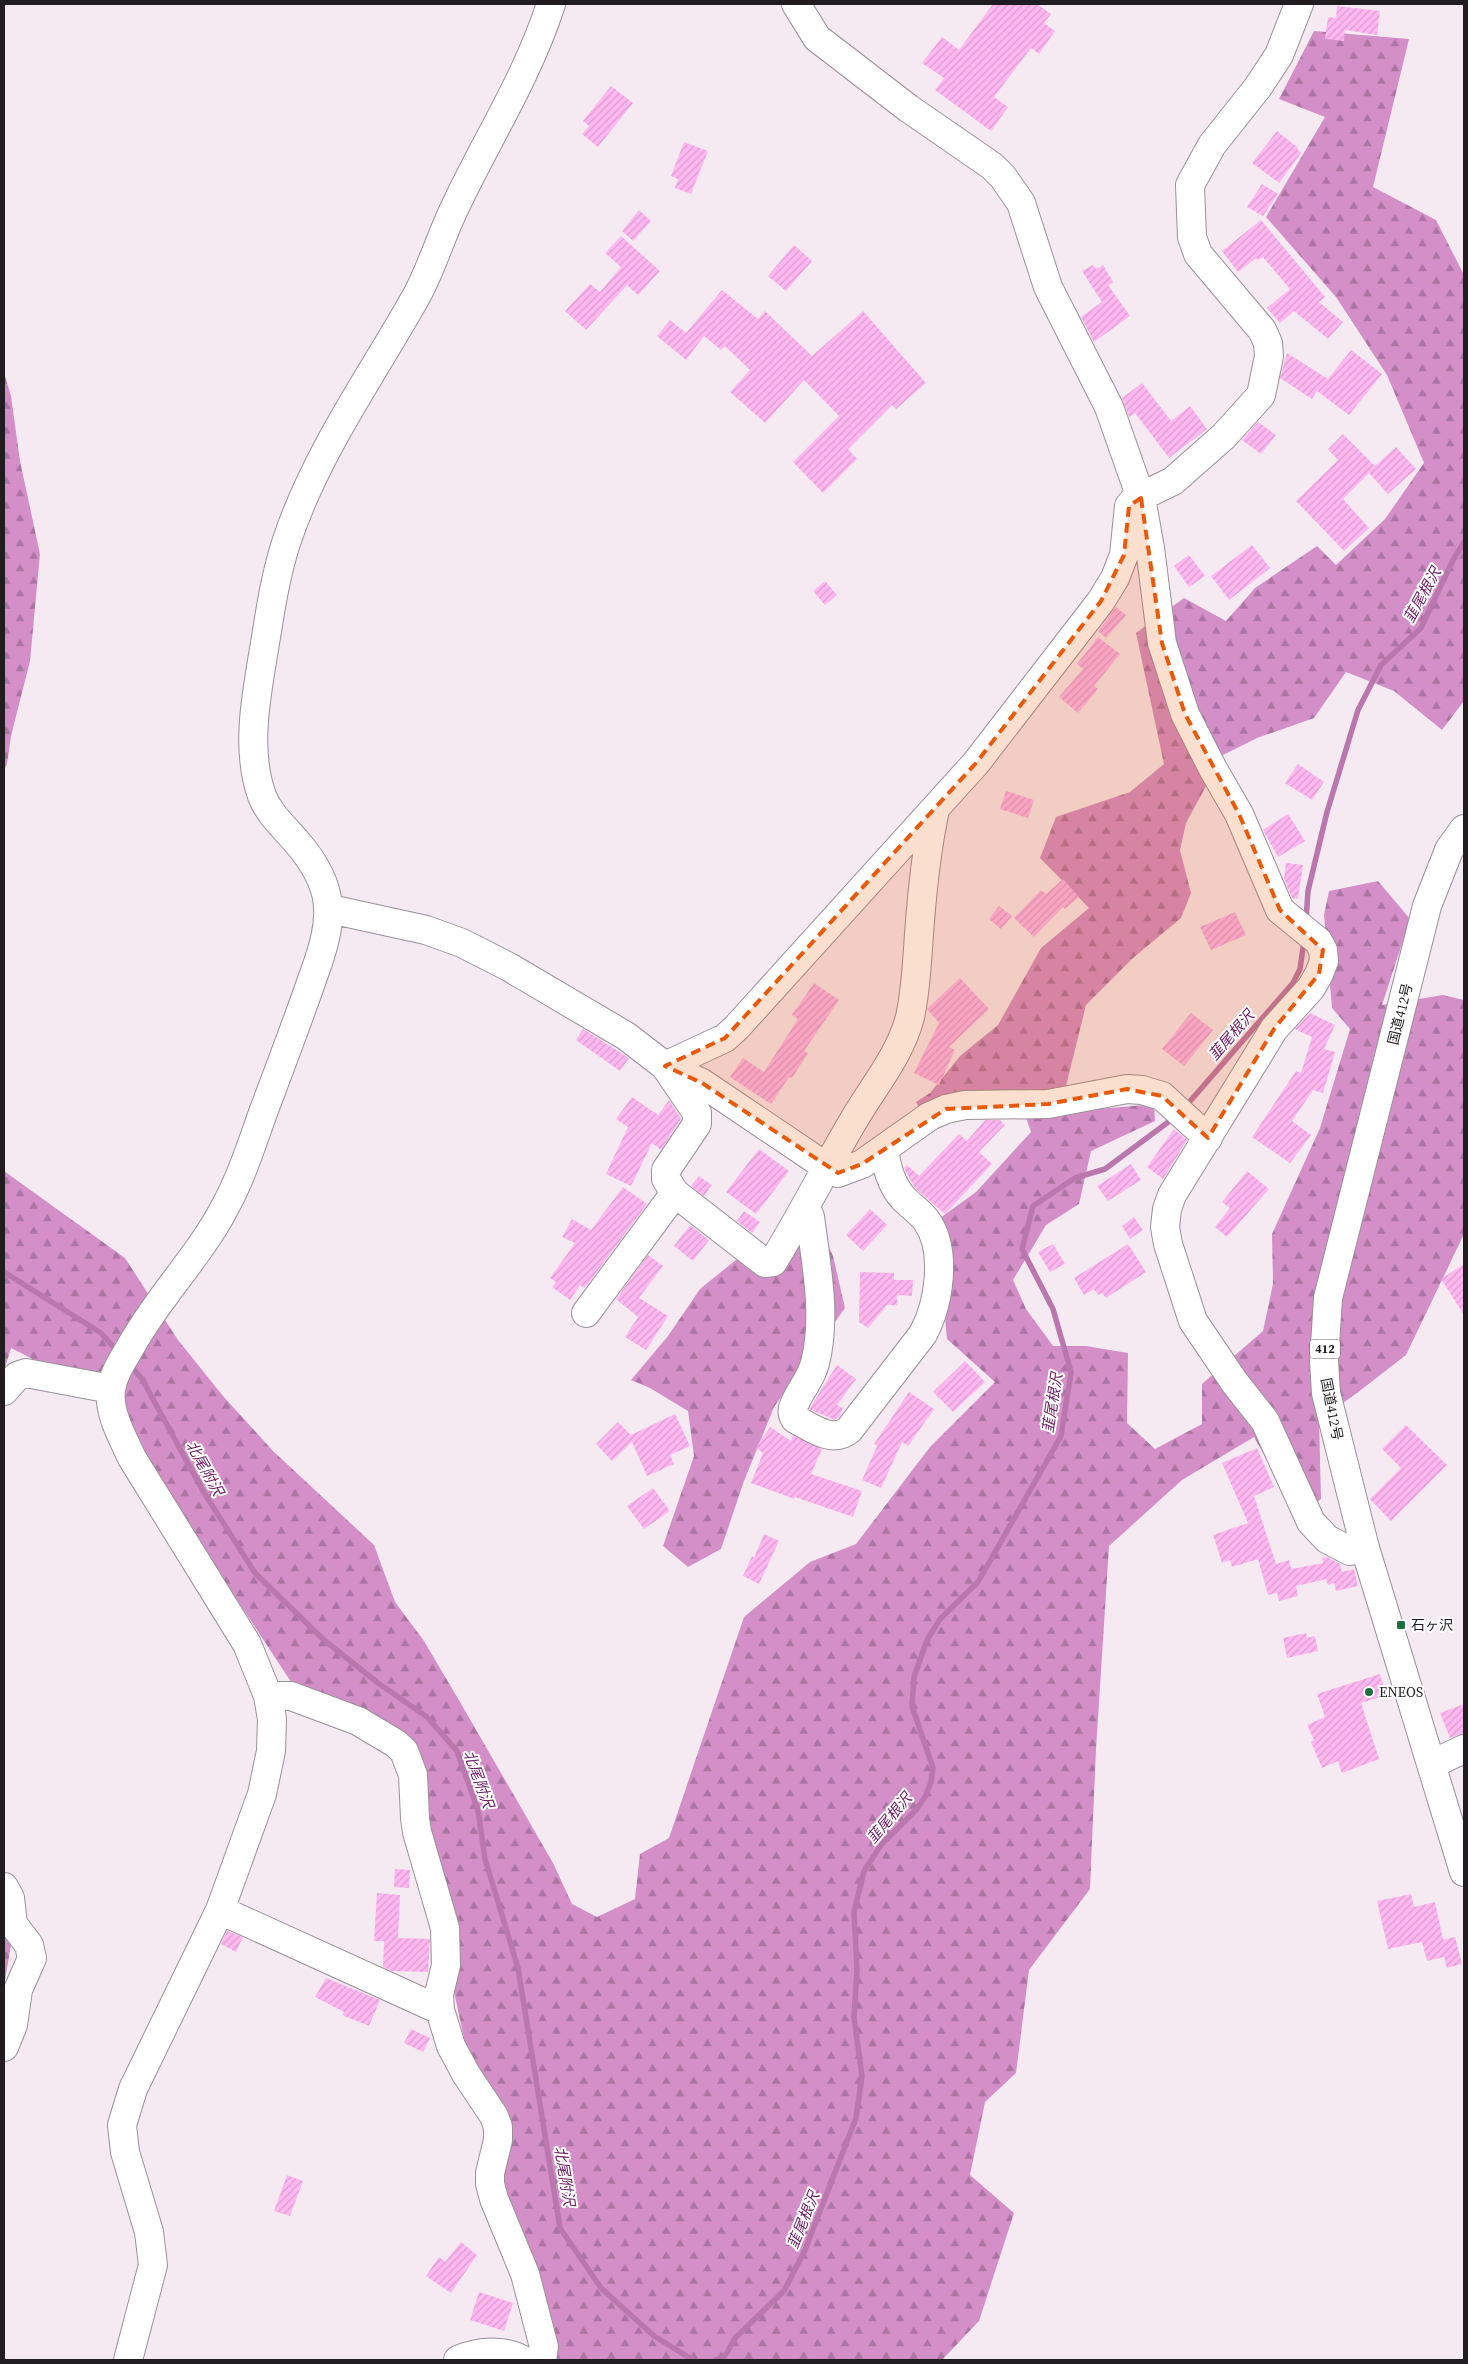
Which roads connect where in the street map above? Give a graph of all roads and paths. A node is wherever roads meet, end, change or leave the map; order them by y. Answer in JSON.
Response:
{"nodes":[{"id":1,"x":551,"y":4,"type":"edge"},
{"id":2,"x":796,"y":4,"type":"edge"},
{"id":3,"x":1299,"y":4,"type":"edge"},
{"id":4,"x":1141,"y":498,"type":"junction"},
{"id":5,"x":935,"y":809,"type":"junction"},
{"id":6,"x":1464,"y":829,"type":"edge"},
{"id":7,"x":330,"y":908,"type":"junction"},
{"id":8,"x":665,"y":1066,"type":"junction"},
{"id":9,"x":1200,"y":1130,"type":"junction"},
{"id":10,"x":884,"y":1150,"type":"junction"},
{"id":11,"x":828,"y":1168,"type":"junction"},
{"id":12,"x":675,"y":1193,"type":"junction"},
{"id":13,"x":806,"y":1208,"type":"junction"},
{"id":14,"x":586,"y":1313,"type":"dead end"},
{"id":15,"x":115,"y":1379,"type":"junction"},
{"id":16,"x":4,"y":1391,"type":"edge"},
{"id":17,"x":1365,"y":1548,"type":"junction"},
{"id":18,"x":268,"y":1696,"type":"junction"},
{"id":19,"x":1464,"y":1749,"type":"edge"},
{"id":20,"x":1432,"y":1764,"type":"junction"},
{"id":21,"x":1464,"y":1872,"type":"edge"},
{"id":22,"x":4,"y":1887,"type":"edge"},
{"id":23,"x":220,"y":1910,"type":"junction"},
{"id":24,"x":440,"y":2010,"type":"junction"},
{"id":25,"x":4,"y":2046,"type":"edge"},
{"id":26,"x":128,"y":2360,"type":"edge"},
{"id":27,"x":458,"y":2360,"type":"edge"},
{"id":28,"x":523,"y":2360,"type":"edge"},
{"id":29,"x":542,"y":2360,"type":"edge"}],
"edges":[{"from":1,"to":7,"type":"main road"},
{"from":2,"to":4,"type":"main road"},
{"from":3,"to":4,"type":"main road"},
{"from":4,"to":5,"type":"main road"},
{"from":4,"to":9,"type":"main road"},
{"from":5,"to":8,"type":"main road"},
{"from":5,"to":11,"type":"main road"},
{"from":6,"to":17,"type":"main road","name":"国道412号","number":"412"},
{"from":7,"to":8,"type":"main road"},
{"from":7,"to":15,"type":"main road"},
{"from":8,"to":11,"type":"main road"},
{"from":8,"to":12,"type":"main road"},
{"from":9,"to":10,"type":"main road"},
{"from":9,"to":17,"type":"main road"},
{"from":10,"to":11,"type":"main road"},
{"from":10,"to":13,"type":"main road"},
{"from":11,"to":13,"type":"main road"},
{"from":12,"to":13,"type":"main road"},
{"from":12,"to":14,"type":"main road"},
{"from":15,"to":16,"type":"main road"},
{"from":15,"to":18,"type":"main road"},
{"from":17,"to":20,"type":"main road","name":"国道412号","number":"412"},
{"from":18,"to":23,"type":"main road"},
{"from":18,"to":24,"type":"main road"},
{"from":19,"to":20,"type":"main road"},
{"from":20,"to":21,"type":"main road","name":"国道412号","number":"412"},
{"from":22,"to":25,"type":"main road"},
{"from":23,"to":24,"type":"main road"},
{"from":23,"to":26,"type":"main road"},
{"from":24,"to":29,"type":"main road"},
{"from":27,"to":28,"type":"main road"}]}
